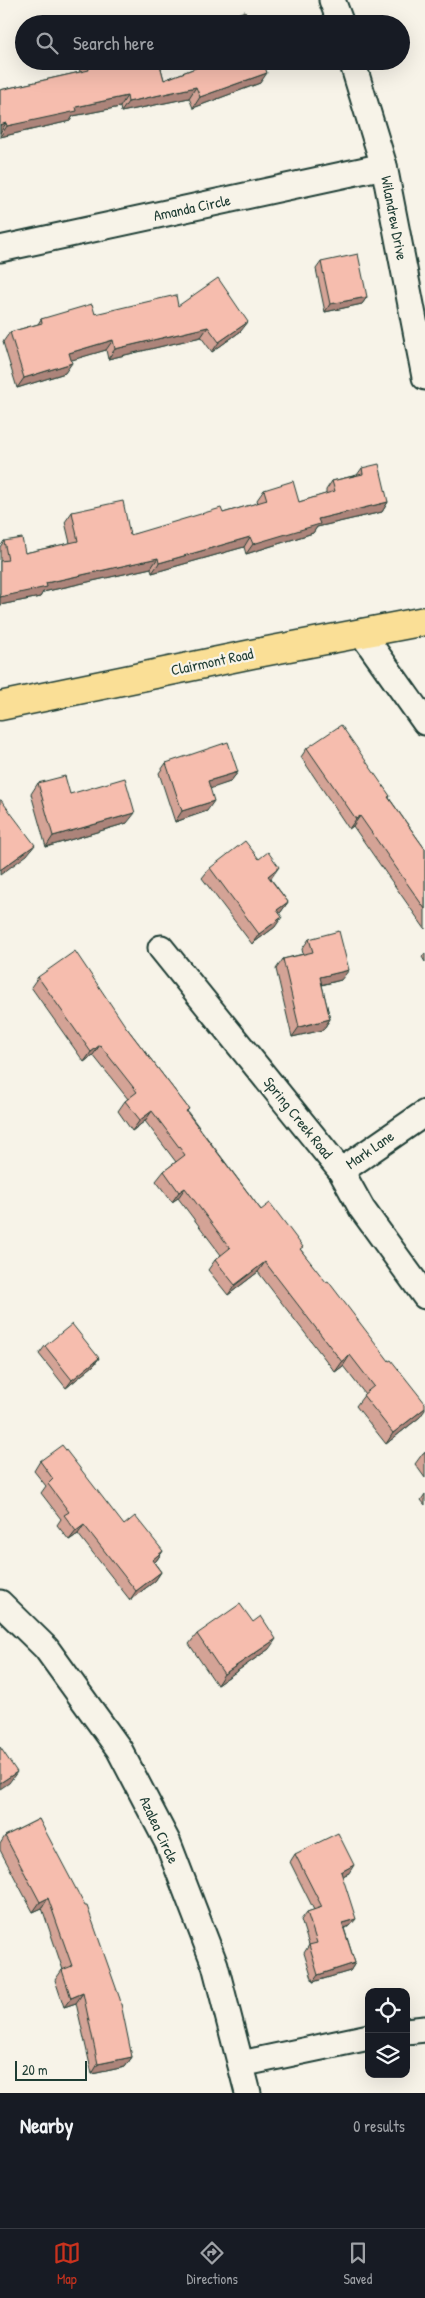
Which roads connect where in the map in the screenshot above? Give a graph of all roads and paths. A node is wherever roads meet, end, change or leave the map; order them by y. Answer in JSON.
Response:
{"nodes":[{"id":1,"x":332,"y":0,"type":"edge"},
{"id":2,"x":338,"y":15,"type":"edge"},
{"id":3,"x":355,"y":70,"type":"edge"},
{"id":4,"x":384,"y":166,"type":"junction"},
{"id":5,"x":0,"y":249,"type":"edge"},
{"id":6,"x":425,"y":377,"type":"edge"},
{"id":7,"x":425,"y":621,"type":"edge"},
{"id":8,"x":362,"y":632,"type":"junction"},
{"id":9,"x":0,"y":706,"type":"edge"},
{"id":10,"x":425,"y":722,"type":"edge"},
{"id":11,"x":161,"y":948,"type":"dead end"},
{"id":12,"x":425,"y":1113,"type":"edge"},
{"id":13,"x":340,"y":1171,"type":"junction"},
{"id":14,"x":425,"y":1296,"type":"edge"},
{"id":15,"x":0,"y":1603,"type":"edge"},
{"id":16,"x":425,"y":2029,"type":"edge"},
{"id":17,"x":410,"y":2031,"type":"edge"},
{"id":18,"x":365,"y":2038,"type":"edge"},
{"id":19,"x":241,"y":2064,"type":"junction"},
{"id":20,"x":248,"y":2093,"type":"edge"}],
"edges":[{"from":1,"to":2,"type":"street"},
{"from":3,"to":4,"type":"street","name":"Wilandrew Drive"},
{"from":4,"to":5,"type":"street","name":"Amanda Circle"},
{"from":4,"to":6,"type":"street","name":"Wilandrew Drive"},
{"from":7,"to":8,"type":"main road","name":"Clairmont Road"},
{"from":8,"to":9,"type":"main road","name":"Clairmont Road"},
{"from":8,"to":10,"type":"street"},
{"from":11,"to":13,"type":"street","name":"Spring Creek Road"},
{"from":12,"to":13,"type":"street","name":"Mark Lane"},
{"from":13,"to":14,"type":"street","name":"Spring Creek Road"},
{"from":15,"to":19,"type":"street","name":"Azalea Circle"},
{"from":16,"to":17,"type":"street"},
{"from":18,"to":19,"type":"street"},
{"from":19,"to":20,"type":"street","name":"Azalea Circle"}]}
